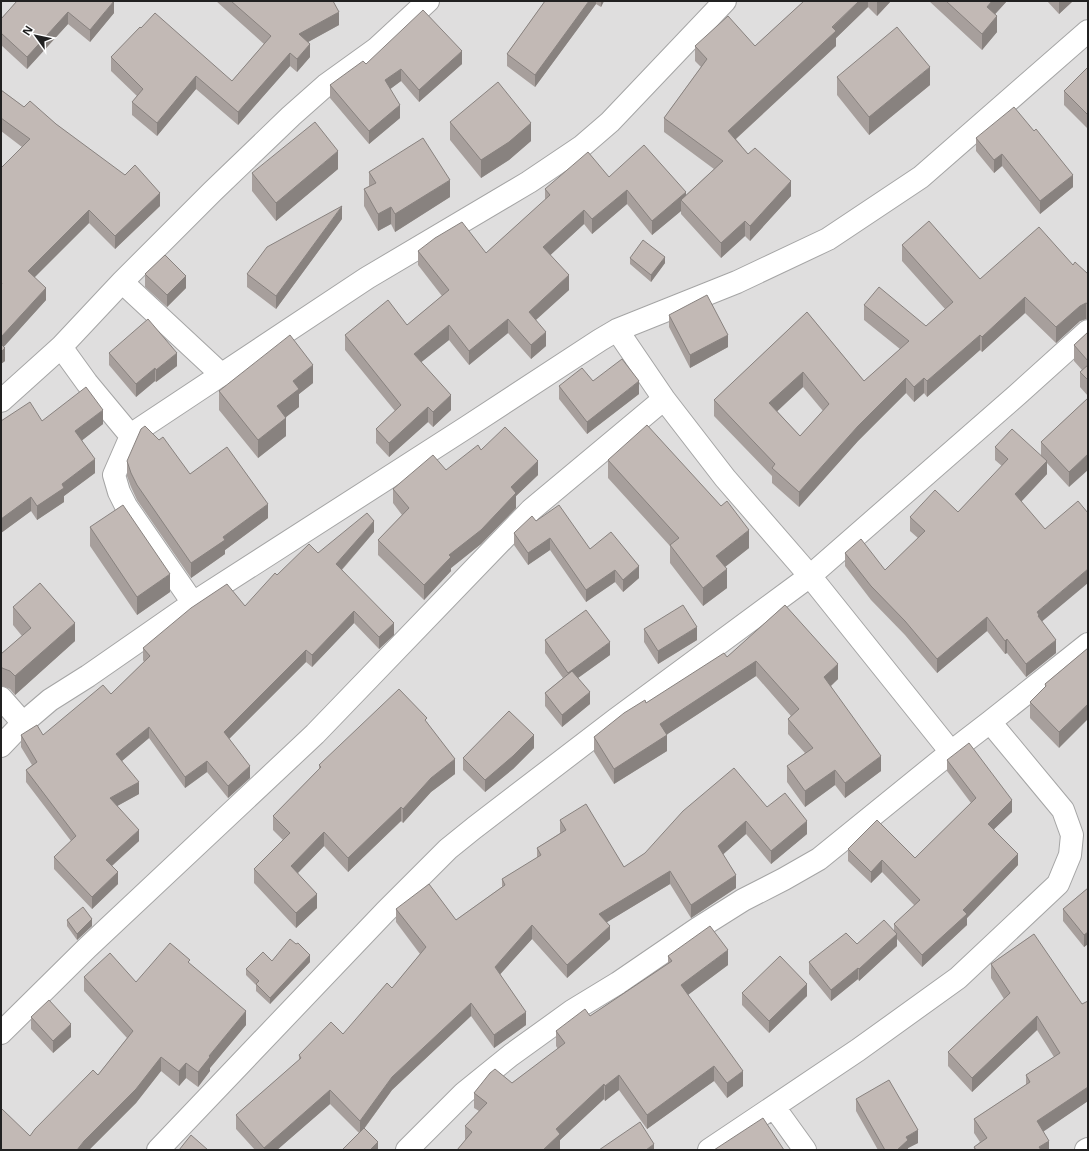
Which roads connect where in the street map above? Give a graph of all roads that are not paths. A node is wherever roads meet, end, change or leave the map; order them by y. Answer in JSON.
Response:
{"nodes":[{"id":1,"x":428,"y":1,"type":"edge"},
{"id":2,"x":725,"y":1,"type":"edge"},
{"id":3,"x":1088,"y":31,"type":"edge"},
{"id":4,"x":122,"y":282,"type":"junction"},
{"id":5,"x":617,"y":330,"type":"junction"},
{"id":6,"x":1088,"y":331,"type":"edge"},
{"id":7,"x":61,"y":347,"type":"junction"},
{"id":8,"x":222,"y":375,"type":"junction"},
{"id":9,"x":664,"y":398,"type":"junction"},
{"id":10,"x":1,"y":401,"type":"edge"},
{"id":11,"x":131,"y":436,"type":"junction"},
{"id":12,"x":810,"y":576,"type":"junction"},
{"id":13,"x":193,"y":603,"type":"junction"},
{"id":14,"x":1088,"y":644,"type":"edge"},
{"id":15,"x":1,"y":698,"type":"edge"},
{"id":16,"x":990,"y":722,"type":"junction"},
{"id":17,"x":23,"y":723,"type":"junction"},
{"id":18,"x":1,"y":746,"type":"edge"},
{"id":19,"x":951,"y":752,"type":"junction"},
{"id":20,"x":1,"y":1033,"type":"edge"},
{"id":21,"x":774,"y":1107,"type":"junction"},
{"id":22,"x":158,"y":1150,"type":"edge"},
{"id":23,"x":407,"y":1150,"type":"edge"},
{"id":24,"x":709,"y":1150,"type":"edge"},
{"id":25,"x":805,"y":1150,"type":"edge"}],
"edges":[{"from":1,"to":4,"type":"street"},
{"from":2,"to":8,"type":"street"},
{"from":3,"to":5,"type":"street"},
{"from":4,"to":7,"type":"street"},
{"from":4,"to":8,"type":"street"},
{"from":5,"to":9,"type":"street"},
{"from":5,"to":13,"type":"street"},
{"from":6,"to":12,"type":"street"},
{"from":7,"to":10,"type":"street"},
{"from":7,"to":11,"type":"street"},
{"from":8,"to":11,"type":"street"},
{"from":9,"to":12,"type":"street"},
{"from":9,"to":20,"type":"street"},
{"from":11,"to":13,"type":"street"},
{"from":12,"to":19,"type":"street"},
{"from":12,"to":22,"type":"street"},
{"from":13,"to":17,"type":"street"},
{"from":14,"to":16,"type":"street"},
{"from":15,"to":17,"type":"street"},
{"from":16,"to":19,"type":"street"},
{"from":16,"to":21,"type":"street"},
{"from":17,"to":18,"type":"street"},
{"from":19,"to":23,"type":"street"},
{"from":21,"to":24,"type":"street"},
{"from":21,"to":25,"type":"street"}]}
